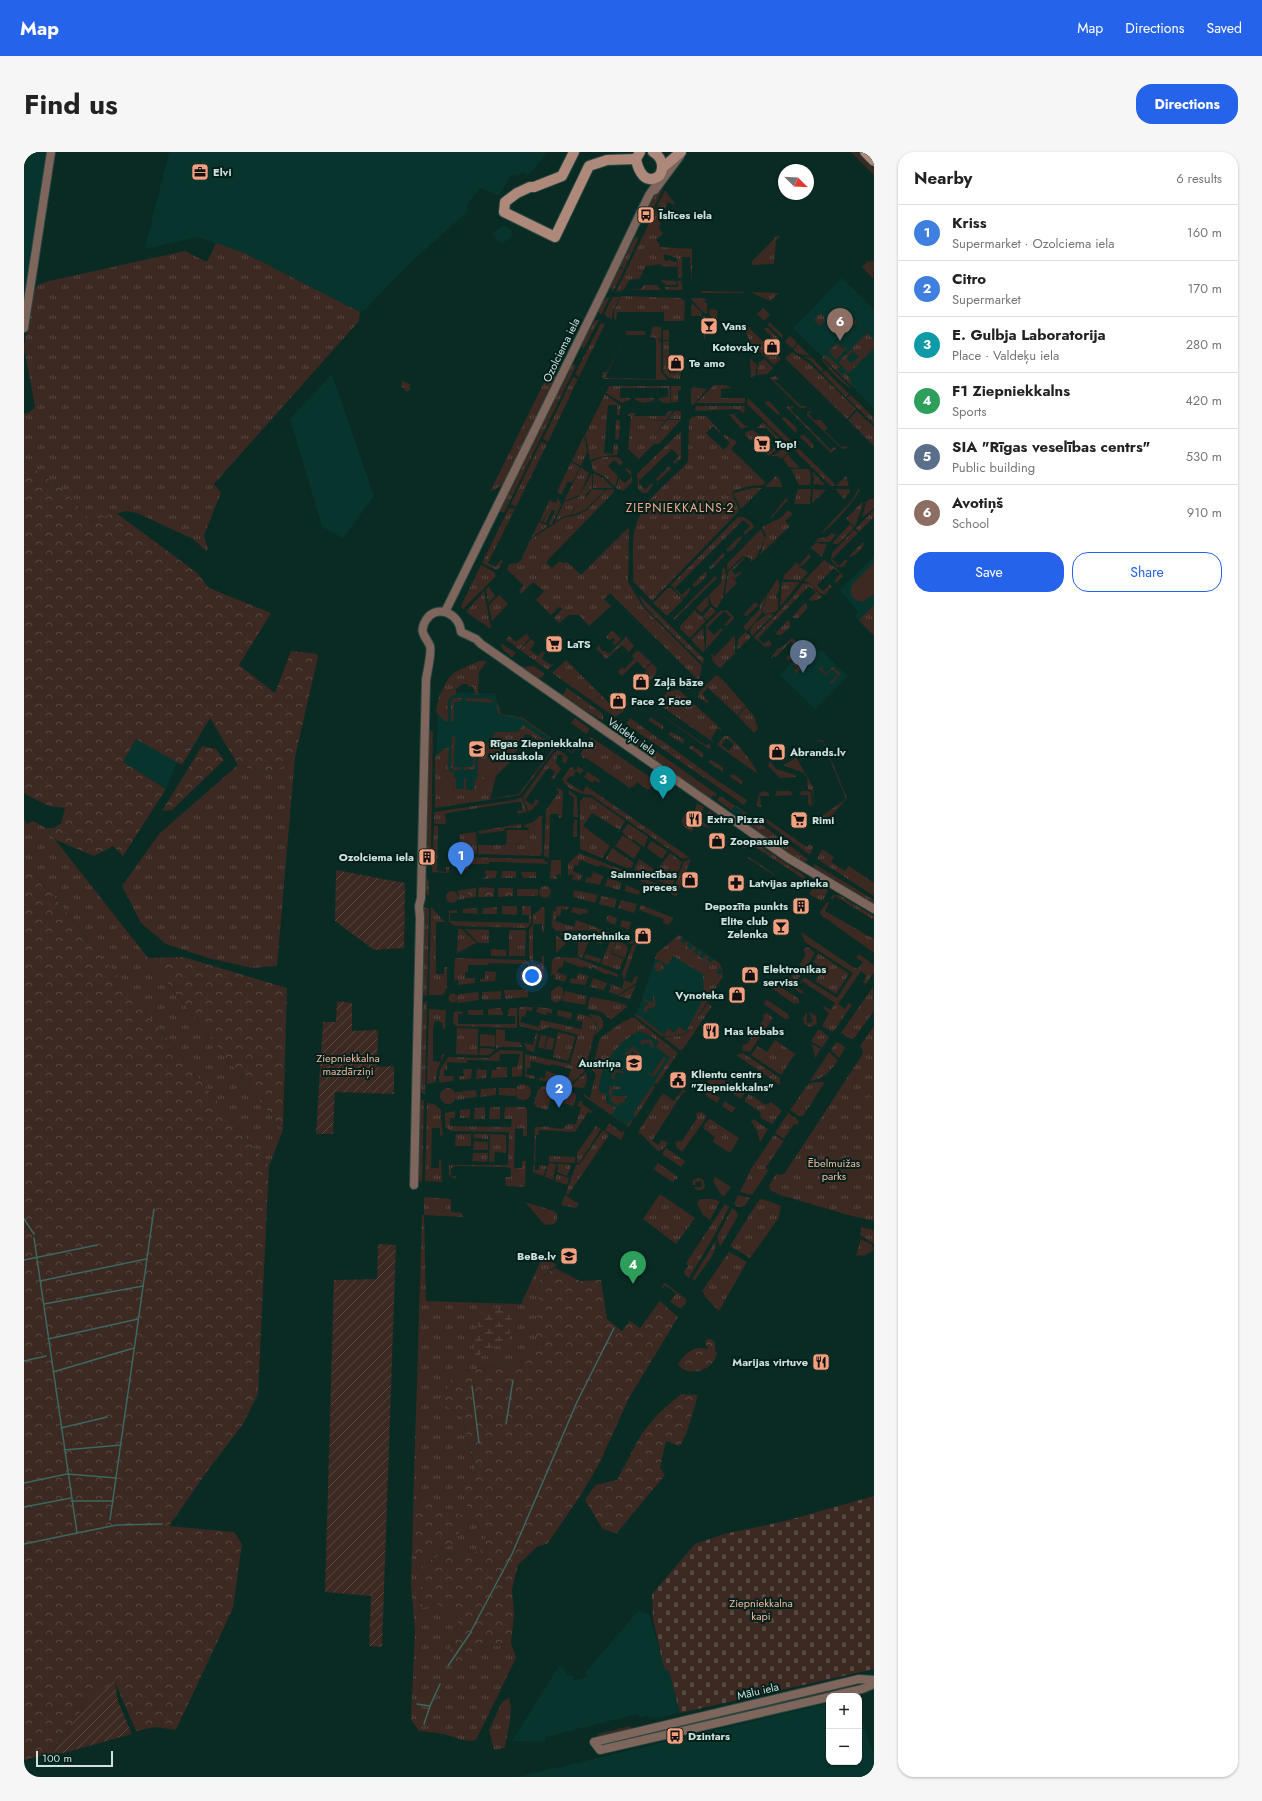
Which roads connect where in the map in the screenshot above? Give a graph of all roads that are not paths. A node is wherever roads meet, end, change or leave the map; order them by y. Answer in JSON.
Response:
{"nodes":[{"id":1,"x":51,"y":152,"type":"edge"},
{"id":2,"x":574,"y":152,"type":"edge"},
{"id":3,"x":675,"y":152,"type":"edge"},
{"id":4,"x":682,"y":152,"type":"edge"},
{"id":5,"x":865,"y":152,"type":"edge"},
{"id":6,"x":638,"y":155,"type":"edge"},
{"id":7,"x":659,"y":160,"type":"edge"},
{"id":8,"x":874,"y":161,"type":"edge"},
{"id":9,"x":651,"y":178,"type":"junction"},
{"id":10,"x":638,"y":220,"type":"junction"},
{"id":11,"x":24,"y":328,"type":"edge"},
{"id":12,"x":445,"y":612,"type":"junction"},
{"id":13,"x":874,"y":909,"type":"edge"},
{"id":14,"x":414,"y":1185,"type":"dead end"},
{"id":15,"x":874,"y":1680,"type":"edge"},
{"id":16,"x":874,"y":1684,"type":"edge"},
{"id":17,"x":845,"y":1693,"type":"edge"},
{"id":18,"x":826,"y":1698,"type":"edge"},
{"id":19,"x":648,"y":1728,"type":"junction"},
{"id":20,"x":650,"y":1739,"type":"junction"}],
"edges":[{"from":1,"to":11,"type":"street"},
{"from":2,"to":6,"type":"highway"},
{"from":3,"to":7,"type":"highway"},
{"from":4,"to":7,"type":"highway","name":"Ozolciema iela"},
{"from":4,"to":10,"type":"street","name":"Ozolciema iela"},
{"from":5,"to":8,"type":"highway"},
{"from":6,"to":9,"type":"highway"},
{"from":7,"to":9,"type":"highway","name":"Ozolciema iela"},
{"from":9,"to":10,"type":"street","name":"Ozolciema iela"},
{"from":10,"to":12,"type":"street","name":"Ozolciema iela"},
{"from":12,"to":13,"type":"street","name":"Valdeķu iela"},
{"from":12,"to":14,"type":"street"},
{"from":15,"to":19,"type":"street","name":"Mālu iela"},
{"from":16,"to":17,"type":"street"},
{"from":18,"to":20,"type":"street","name":"Mālu iela"},
{"from":19,"to":20,"type":"street"},
{"from":19,"to":20,"type":"street","name":"Mālu iela"}]}
